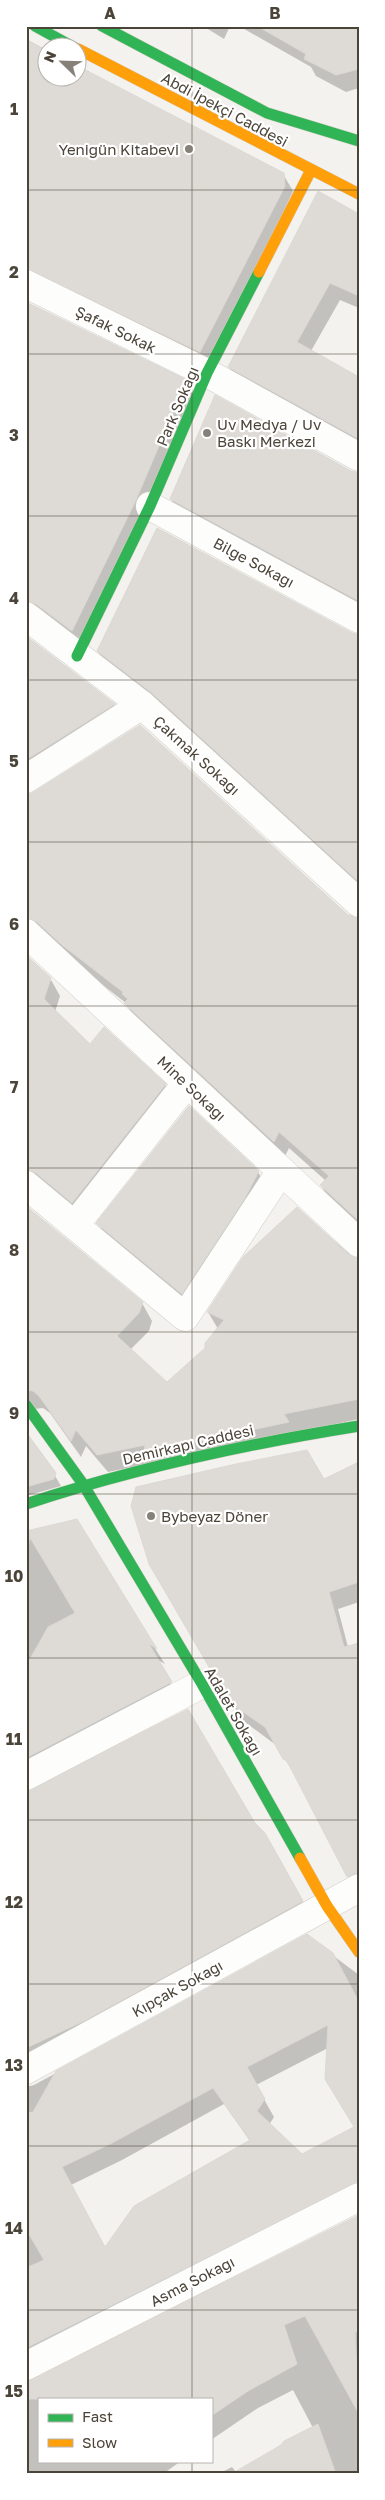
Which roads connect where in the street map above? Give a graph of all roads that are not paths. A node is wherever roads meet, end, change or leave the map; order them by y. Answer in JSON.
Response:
{"nodes":[{"id":1,"x":35,"y":26,"type":"edge"},
{"id":2,"x":102,"y":26,"type":"edge"},
{"id":3,"x":57,"y":38,"type":"edge"},
{"id":4,"x":88,"y":54,"type":"edge"},
{"id":5,"x":359,"y":141,"type":"edge"},
{"id":6,"x":311,"y":170,"type":"junction"},
{"id":7,"x":359,"y":194,"type":"edge"},
{"id":8,"x":26,"y":284,"type":"edge"},
{"id":9,"x":206,"y":373,"type":"junction"},
{"id":10,"x":359,"y":457,"type":"edge"},
{"id":11,"x":150,"y":506,"type":"junction"},
{"id":12,"x":26,"y":616,"type":"edge"},
{"id":13,"x":359,"y":619,"type":"edge"},
{"id":14,"x":77,"y":656,"type":"junction"},
{"id":15,"x":142,"y":705,"type":"junction"},
{"id":16,"x":26,"y":780,"type":"edge"},
{"id":17,"x":359,"y":903,"type":"edge"},
{"id":18,"x":26,"y":932,"type":"edge"},
{"id":19,"x":186,"y":1084,"type":"junction"},
{"id":20,"x":281,"y":1171,"type":"junction"},
{"id":21,"x":26,"y":1185,"type":"edge"},
{"id":22,"x":75,"y":1225,"type":"junction"},
{"id":23,"x":359,"y":1243,"type":"edge"},
{"id":24,"x":26,"y":1405,"type":"edge"},
{"id":25,"x":359,"y":1426,"type":"edge"},
{"id":26,"x":83,"y":1484,"type":"junction"},
{"id":27,"x":26,"y":1504,"type":"edge"},
{"id":28,"x":202,"y":1684,"type":"junction"},
{"id":29,"x":26,"y":1776,"type":"edge"},
{"id":30,"x":359,"y":1888,"type":"edge"},
{"id":31,"x":327,"y":1906,"type":"junction"},
{"id":32,"x":359,"y":1952,"type":"edge"},
{"id":33,"x":26,"y":2070,"type":"edge"},
{"id":34,"x":359,"y":2197,"type":"edge"},
{"id":35,"x":26,"y":2366,"type":"edge"}],
"edges":[{"from":1,"to":3,"type":"street","name":"Abdi İpekçi Caddesi"},
{"from":2,"to":5,"type":"street"},
{"from":4,"to":6,"type":"street","name":"Abdi İpekçi Caddesi"},
{"from":6,"to":7,"type":"street","name":"Abdi İpekçi Caddesi"},
{"from":6,"to":9,"type":"street","name":"Park Sokağı"},
{"from":8,"to":9,"type":"street","name":"Şafak Sokak"},
{"from":9,"to":10,"type":"street","name":"Şafak Sokak"},
{"from":9,"to":11,"type":"street","name":"Park Sokağı"},
{"from":11,"to":13,"type":"street","name":"Bilge Sokağı"},
{"from":11,"to":14,"type":"street","name":"Park Sokağı"},
{"from":12,"to":14,"type":"street","name":"Çakmak Sokağı"},
{"from":14,"to":15,"type":"street","name":"Çakmak Sokağı"},
{"from":15,"to":16,"type":"street"},
{"from":15,"to":17,"type":"street","name":"Çakmak Sokağı"},
{"from":18,"to":19,"type":"street","name":"Mine Sokağı"},
{"from":19,"to":20,"type":"street","name":"Mine Sokağı"},
{"from":19,"to":22,"type":"street"},
{"from":20,"to":22,"type":"street"},
{"from":20,"to":23,"type":"street","name":"Mine Sokağı"},
{"from":21,"to":22,"type":"street"},
{"from":24,"to":26,"type":"street","name":"Adalet Sokağı"},
{"from":25,"to":26,"type":"street","name":"Demirkapı Caddesi"},
{"from":26,"to":27,"type":"street","name":"Demirkapı Caddesi"},
{"from":26,"to":28,"type":"street","name":"Adalet Sokağı"},
{"from":28,"to":29,"type":"street"},
{"from":28,"to":31,"type":"street","name":"Adalet Sokağı"},
{"from":30,"to":31,"type":"street","name":"Kıpçak Sokağı"},
{"from":31,"to":32,"type":"street","name":"Adalet Sokağı"},
{"from":31,"to":33,"type":"street","name":"Kıpçak Sokağı"},
{"from":34,"to":35,"type":"street","name":"Asma Sokağı"}]}
